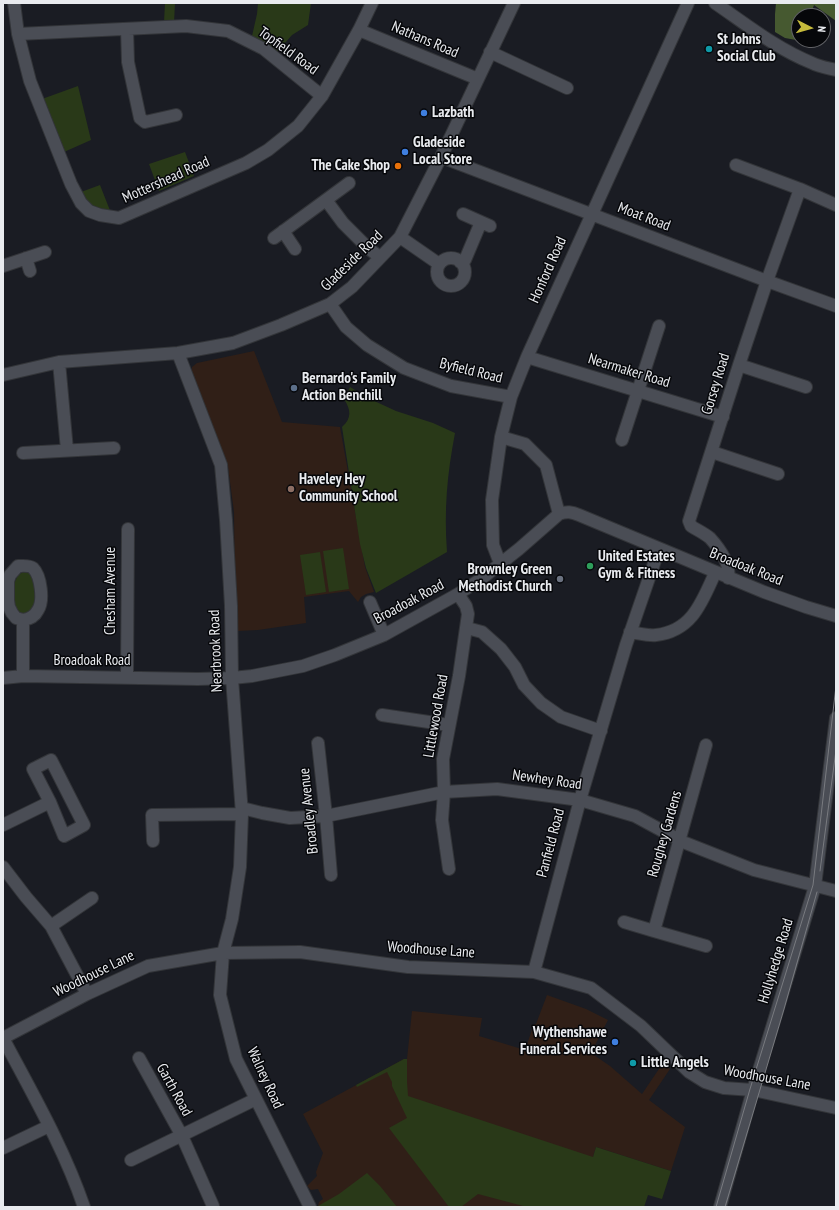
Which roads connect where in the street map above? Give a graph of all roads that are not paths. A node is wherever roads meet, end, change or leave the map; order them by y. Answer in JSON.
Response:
{"nodes":[{"id":1,"x":14,"y":3,"type":"edge"},
{"id":2,"x":372,"y":3,"type":"edge"},
{"id":3,"x":514,"y":3,"type":"edge"},
{"id":4,"x":688,"y":3,"type":"edge"},
{"id":5,"x":715,"y":3,"type":"edge"},
{"id":6,"x":127,"y":29,"type":"junction"},
{"id":7,"x":359,"y":30,"type":"junction"},
{"id":8,"x":18,"y":34,"type":"junction"},
{"id":9,"x":490,"y":52,"type":"junction"},
{"id":10,"x":836,"y":70,"type":"edge"},
{"id":11,"x":478,"y":79,"type":"junction"},
{"id":12,"x":567,"y":88,"type":"dead end"},
{"id":13,"x":322,"y":96,"type":"junction"},
{"id":14,"x":176,"y":115,"type":"dead end"},
{"id":15,"x":441,"y":156,"type":"junction"},
{"id":16,"x":736,"y":165,"type":"dead end"},
{"id":17,"x":349,"y":183,"type":"dead end"},
{"id":18,"x":800,"y":188,"type":"junction"},
{"id":19,"x":326,"y":200,"type":"junction"},
{"id":20,"x":836,"y":205,"type":"edge"},
{"id":21,"x":463,"y":214,"type":"dead end"},
{"id":22,"x":591,"y":214,"type":"junction"},
{"id":23,"x":400,"y":237,"type":"junction"},
{"id":24,"x":296,"y":249,"type":"dead end"},
{"id":25,"x":45,"y":252,"type":"dead end"},
{"id":26,"x":380,"y":257,"type":"junction"},
{"id":27,"x":26,"y":258,"type":"junction"},
{"id":28,"x":460,"y":262,"type":"junction"},
{"id":29,"x":439,"y":264,"type":"junction"},
{"id":30,"x":3,"y":266,"type":"edge"},
{"id":31,"x":30,"y":271,"type":"dead end"},
{"id":32,"x":767,"y":281,"type":"junction"},
{"id":33,"x":330,"y":304,"type":"junction"},
{"id":34,"x":836,"y":306,"type":"edge"},
{"id":35,"x":659,"y":326,"type":"dead end"},
{"id":36,"x":178,"y":353,"type":"junction"},
{"id":37,"x":527,"y":356,"type":"junction"},
{"id":38,"x":59,"y":362,"type":"junction"},
{"id":39,"x":739,"y":365,"type":"junction"},
{"id":40,"x":3,"y":375,"type":"edge"},
{"id":41,"x":806,"y":388,"type":"dead end"},
{"id":42,"x":638,"y":391,"type":"junction"},
{"id":43,"x":511,"y":397,"type":"junction"},
{"id":44,"x":723,"y":417,"type":"junction"},
{"id":45,"x":501,"y":437,"type":"junction"},
{"id":46,"x":622,"y":440,"type":"dead end"},
{"id":47,"x":114,"y":448,"type":"dead end"},
{"id":48,"x":67,"y":450,"type":"junction"},
{"id":49,"x":712,"y":452,"type":"junction"},
{"id":50,"x":23,"y":453,"type":"dead end"},
{"id":51,"x":778,"y":474,"type":"dead end"},
{"id":52,"x":559,"y":514,"type":"junction"},
{"id":53,"x":128,"y":529,"type":"dead end"},
{"id":54,"x":659,"y":549,"type":"junction"},
{"id":55,"x":502,"y":562,"type":"junction"},
{"id":56,"x":715,"y":573,"type":"junction"},
{"id":57,"x":728,"y":578,"type":"junction"},
{"id":58,"x":458,"y":594,"type":"junction"},
{"id":59,"x":370,"y":602,"type":"dead end"},
{"id":60,"x":836,"y":616,"type":"edge"},
{"id":61,"x":23,"y":620,"type":"dead end"},
{"id":62,"x":467,"y":628,"type":"junction"},
{"id":63,"x":630,"y":632,"type":"junction"},
{"id":64,"x":384,"y":635,"type":"junction"},
{"id":65,"x":23,"y":676,"type":"junction"},
{"id":66,"x":127,"y":677,"type":"junction"},
{"id":67,"x":3,"y":678,"type":"edge"},
{"id":68,"x":232,"y":678,"type":"junction"},
{"id":69,"x":382,"y":715,"type":"dead end"},
{"id":70,"x":836,"y":718,"type":"edge"},
{"id":71,"x":449,"y":725,"type":"junction"},
{"id":72,"x":601,"y":731,"type":"junction"},
{"id":73,"x":318,"y":743,"type":"dead end"},
{"id":74,"x":706,"y":746,"type":"dead end"},
{"id":75,"x":834,"y":751,"type":"edge"},
{"id":76,"x":444,"y":792,"type":"junction"},
{"id":77,"x":580,"y":800,"type":"junction"},
{"id":78,"x":50,"y":802,"type":"junction"},
{"id":79,"x":242,"y":811,"type":"junction"},
{"id":80,"x":326,"y":816,"type":"junction"},
{"id":81,"x":3,"y":825,"type":"edge"},
{"id":82,"x":680,"y":840,"type":"junction"},
{"id":83,"x":153,"y":841,"type":"dead end"},
{"id":84,"x":3,"y":867,"type":"edge"},
{"id":85,"x":450,"y":869,"type":"dead end"},
{"id":86,"x":332,"y":875,"type":"dead end"},
{"id":87,"x":815,"y":886,"type":"junction"},
{"id":88,"x":836,"y":890,"type":"edge"},
{"id":89,"x":92,"y":898,"type":"dead end"},
{"id":90,"x":624,"y":922,"type":"dead end"},
{"id":91,"x":51,"y":926,"type":"junction"},
{"id":92,"x":654,"y":931,"type":"junction"},
{"id":93,"x":706,"y":946,"type":"dead end"},
{"id":94,"x":223,"y":953,"type":"junction"},
{"id":95,"x":534,"y":972,"type":"junction"},
{"id":96,"x":87,"y":994,"type":"junction"},
{"id":97,"x":3,"y":1038,"type":"edge"},
{"id":98,"x":139,"y":1058,"type":"dead end"},
{"id":99,"x":753,"y":1090,"type":"junction"},
{"id":100,"x":256,"y":1099,"type":"junction"},
{"id":101,"x":836,"y":1108,"type":"edge"},
{"id":102,"x":49,"y":1126,"type":"junction"},
{"id":103,"x":182,"y":1136,"type":"junction"},
{"id":104,"x":3,"y":1148,"type":"edge"},
{"id":105,"x":131,"y":1160,"type":"dead end"},
{"id":106,"x":81,"y":1206,"type":"edge"},
{"id":107,"x":213,"y":1206,"type":"edge"},
{"id":108,"x":310,"y":1207,"type":"edge"},
{"id":109,"x":720,"y":1207,"type":"edge"}],
"edges":[{"from":1,"to":8,"type":"street","name":"Mottershead Road"},
{"from":2,"to":7,"type":"street","name":"Mottershead Road"},
{"from":3,"to":9,"type":"street","name":"Gladeside Road"},
{"from":4,"to":22,"type":"street","name":"Honford Road"},
{"from":5,"to":10,"type":"street"},
{"from":6,"to":8,"type":"street","name":"Topfield Road"},
{"from":6,"to":13,"type":"street","name":"Topfield Road"},
{"from":6,"to":14,"type":"street"},
{"from":7,"to":11,"type":"street","name":"Nathans Road"},
{"from":7,"to":13,"type":"street","name":"Mottershead Road"},
{"from":8,"to":13,"type":"street","name":"Mottershead Road"},
{"from":9,"to":11,"type":"street","name":"Gladeside Road"},
{"from":9,"to":12,"type":"street"},
{"from":11,"to":15,"type":"street","name":"Gladeside Road"},
{"from":15,"to":22,"type":"street","name":"Moat Road"},
{"from":15,"to":23,"type":"street","name":"Gladeside Road"},
{"from":16,"to":18,"type":"street"},
{"from":17,"to":19,"type":"street"},
{"from":18,"to":20,"type":"street"},
{"from":18,"to":32,"type":"street","name":"Gorsey Road"},
{"from":19,"to":24,"type":"street"},
{"from":19,"to":26,"type":"street"},
{"from":21,"to":28,"type":"street"},
{"from":22,"to":32,"type":"street","name":"Moat Road"},
{"from":22,"to":37,"type":"street","name":"Honford Road"},
{"from":23,"to":26,"type":"street","name":"Gladeside Road"},
{"from":23,"to":29,"type":"street"},
{"from":25,"to":27,"type":"street"},
{"from":26,"to":33,"type":"street","name":"Gladeside Road"},
{"from":27,"to":30,"type":"street"},
{"from":27,"to":31,"type":"street"},
{"from":28,"to":29,"type":"street"},
{"from":28,"to":29,"type":"street"},
{"from":32,"to":34,"type":"street","name":"Moat Road"},
{"from":32,"to":39,"type":"street","name":"Gorsey Road"},
{"from":33,"to":36,"type":"street","name":"Gladeside Road"},
{"from":33,"to":43,"type":"street","name":"Byfield Road"},
{"from":35,"to":42,"type":"street"},
{"from":36,"to":38,"type":"street","name":"Gladeside Road"},
{"from":36,"to":68,"type":"street","name":"Nearbrook Road"},
{"from":37,"to":42,"type":"street","name":"Nearmaker Road"},
{"from":37,"to":43,"type":"street","name":"Honford Road"},
{"from":38,"to":40,"type":"street","name":"Gladeside Road"},
{"from":38,"to":48,"type":"street"},
{"from":39,"to":41,"type":"street"},
{"from":39,"to":44,"type":"street","name":"Gorsey Road"},
{"from":42,"to":44,"type":"street","name":"Nearmaker Road"},
{"from":42,"to":46,"type":"street"},
{"from":43,"to":45,"type":"street","name":"Honford Road"},
{"from":44,"to":49,"type":"street","name":"Gorsey Road"},
{"from":45,"to":52,"type":"street"},
{"from":45,"to":55,"type":"street","name":"Honford Road"},
{"from":47,"to":48,"type":"street"},
{"from":48,"to":50,"type":"street"},
{"from":49,"to":51,"type":"street"},
{"from":49,"to":57,"type":"street","name":"Gorsey Road"},
{"from":52,"to":54,"type":"street","name":"Broadoak Road"},
{"from":52,"to":55,"type":"street","name":"Broadoak Road"},
{"from":53,"to":66,"type":"street","name":"Chesham Avenue"},
{"from":54,"to":56,"type":"street","name":"Broadoak Road"},
{"from":54,"to":63,"type":"street","name":"Panfield Road"},
{"from":55,"to":58,"type":"street","name":"Broadoak Road"},
{"from":56,"to":57,"type":"street","name":"Broadoak Road"},
{"from":56,"to":63,"type":"street"},
{"from":57,"to":60,"type":"street","name":"Broadoak Road"},
{"from":58,"to":62,"type":"street","name":"Littlewood Road"},
{"from":58,"to":64,"type":"street","name":"Broadoak Road"},
{"from":59,"to":64,"type":"street"},
{"from":61,"to":65,"type":"street"},
{"from":62,"to":71,"type":"street","name":"Littlewood Road"},
{"from":62,"to":72,"type":"street"},
{"from":63,"to":72,"type":"street","name":"Panfield Road"},
{"from":64,"to":68,"type":"street","name":"Broadoak Road"},
{"from":65,"to":66,"type":"street","name":"Broadoak Road"},
{"from":65,"to":67,"type":"street","name":"Broadoak Road"},
{"from":66,"to":68,"type":"street","name":"Broadoak Road"},
{"from":68,"to":79,"type":"street","name":"Nearbrook Road"},
{"from":69,"to":71,"type":"street"},
{"from":70,"to":75,"type":"street","name":"Hollyhedge Road"},
{"from":71,"to":76,"type":"street","name":"Littlewood Road"},
{"from":72,"to":77,"type":"street","name":"Panfield Road"},
{"from":73,"to":80,"type":"street","name":"Broadley Avenue"},
{"from":74,"to":82,"type":"street","name":"Roughey Gardens"},
{"from":75,"to":87,"type":"street","name":"Hollyhedge Road"},
{"from":76,"to":77,"type":"street","name":"Newhey Road"},
{"from":76,"to":80,"type":"street","name":"Newhey Road"},
{"from":76,"to":85,"type":"street","name":"Littlewood Road"},
{"from":77,"to":82,"type":"street","name":"Newhey Road"},
{"from":77,"to":95,"type":"street","name":"Panfield Road"},
{"from":78,"to":78,"type":"street"},
{"from":78,"to":81,"type":"street"},
{"from":79,"to":80,"type":"street","name":"Newhey Road"},
{"from":79,"to":83,"type":"street","name":"Newhey Road"},
{"from":79,"to":94,"type":"street","name":"Nearbrook Road"},
{"from":80,"to":86,"type":"street","name":"Broadley Avenue"},
{"from":82,"to":87,"type":"street","name":"Newhey Road"},
{"from":82,"to":92,"type":"street","name":"Roughey Gardens"},
{"from":84,"to":91,"type":"street"},
{"from":87,"to":88,"type":"street","name":"Newhey Road"},
{"from":87,"to":99,"type":"street","name":"Hollyhedge Road"},
{"from":89,"to":91,"type":"street"},
{"from":90,"to":92,"type":"street"},
{"from":91,"to":96,"type":"street"},
{"from":92,"to":93,"type":"street"},
{"from":94,"to":95,"type":"street","name":"Woodhouse Lane"},
{"from":94,"to":96,"type":"street","name":"Woodhouse Lane"},
{"from":94,"to":100,"type":"street","name":"Walney Road"},
{"from":95,"to":99,"type":"street","name":"Woodhouse Lane"},
{"from":96,"to":97,"type":"street","name":"Woodhouse Lane"},
{"from":97,"to":102,"type":"street"},
{"from":98,"to":103,"type":"street","name":"Garth Road"},
{"from":99,"to":101,"type":"street","name":"Woodhouse Lane"},
{"from":99,"to":109,"type":"street","name":"Hollyhedge Road"},
{"from":100,"to":103,"type":"street","name":"Garth Road"},
{"from":100,"to":108,"type":"street","name":"Walney Road"},
{"from":102,"to":104,"type":"street"},
{"from":102,"to":106,"type":"street"},
{"from":103,"to":105,"type":"street","name":"Garth Road"},
{"from":103,"to":107,"type":"street","name":"Garth Road"}]}
